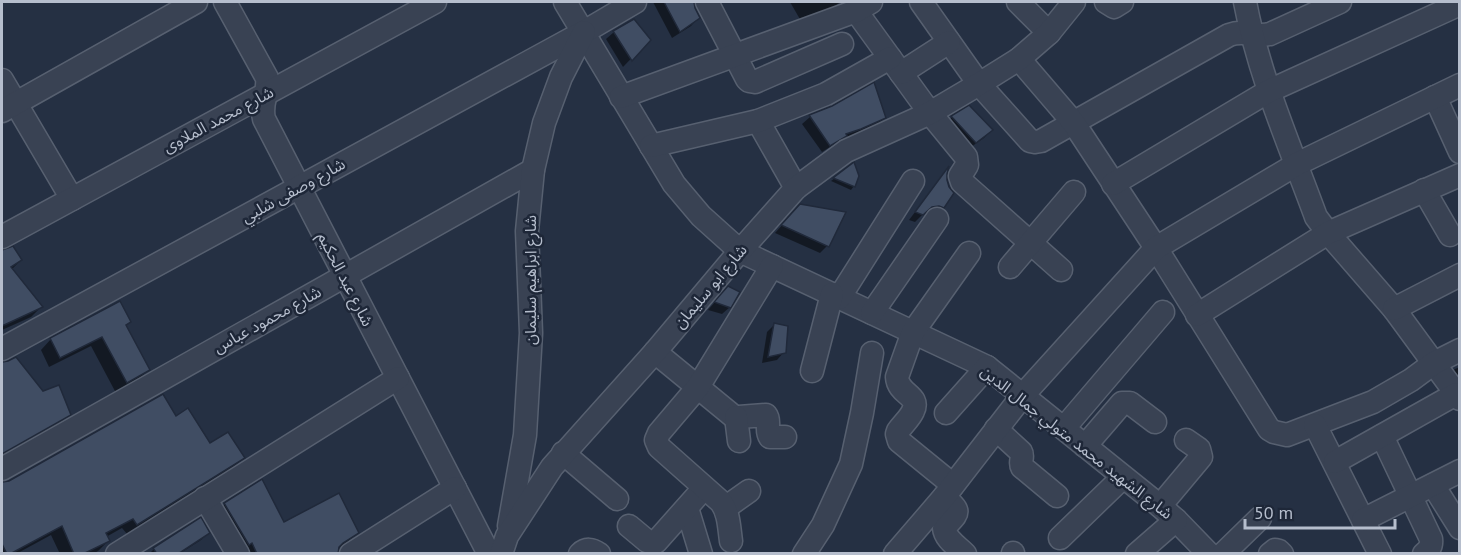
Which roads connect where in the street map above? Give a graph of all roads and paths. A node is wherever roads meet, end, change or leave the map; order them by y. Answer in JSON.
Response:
{"nodes":[{"id":1,"x":196,"y":2,"type":"edge"},
{"id":2,"x":225,"y":2,"type":"edge"},
{"id":3,"x":435,"y":2,"type":"edge"},
{"id":4,"x":566,"y":2,"type":"edge"},
{"id":5,"x":635,"y":2,"type":"edge"},
{"id":6,"x":707,"y":2,"type":"edge"},
{"id":7,"x":921,"y":2,"type":"edge"},
{"id":8,"x":1018,"y":2,"type":"edge"},
{"id":9,"x":1074,"y":2,"type":"edge"},
{"id":10,"x":1106,"y":2,"type":"edge"},
{"id":11,"x":1122,"y":2,"type":"edge"},
{"id":12,"x":1245,"y":2,"type":"edge"},
{"id":13,"x":1340,"y":2,"type":"edge"},
{"id":14,"x":1460,"y":4,"type":"edge"},
{"id":15,"x":863,"y":6,"type":"edge"},
{"id":16,"x":584,"y":32,"type":"junction"},
{"id":17,"x":1049,"y":33,"type":"junction"},
{"id":18,"x":1251,"y":34,"type":"junction"},
{"id":19,"x":949,"y":42,"type":"junction"},
{"id":20,"x":842,"y":44,"type":"dead end"},
{"id":21,"x":735,"y":56,"type":"junction"},
{"id":22,"x":1019,"y":59,"type":"junction"},
{"id":23,"x":896,"y":66,"type":"junction"},
{"id":24,"x":2,"y":80,"type":"edge"},
{"id":25,"x":979,"y":84,"type":"junction"},
{"id":26,"x":1460,"y":85,"type":"edge"},
{"id":27,"x":1269,"y":91,"type":"junction"},
{"id":28,"x":266,"y":94,"type":"junction"},
{"id":29,"x":621,"y":97,"type":"junction"},
{"id":30,"x":1435,"y":97,"type":"junction"},
{"id":31,"x":8,"y":107,"type":"edge"},
{"id":32,"x":930,"y":112,"type":"junction"},
{"id":33,"x":758,"y":122,"type":"junction"},
{"id":34,"x":1073,"y":122,"type":"junction"},
{"id":35,"x":651,"y":146,"type":"junction"},
{"id":36,"x":1460,"y":152,"type":"edge"},
{"id":37,"x":1297,"y":164,"type":"junction"},
{"id":38,"x":533,"y":170,"type":"junction"},
{"id":39,"x":1460,"y":175,"type":"edge"},
{"id":40,"x":913,"y":181,"type":"dead end"},
{"id":41,"x":1113,"y":184,"type":"junction"},
{"id":42,"x":299,"y":187,"type":"junction"},
{"id":43,"x":796,"y":188,"type":"junction"},
{"id":44,"x":1424,"y":190,"type":"junction"},
{"id":45,"x":1074,"y":192,"type":"dead end"},
{"id":46,"x":72,"y":199,"type":"junction"},
{"id":47,"x":937,"y":219,"type":"dead end"},
{"id":48,"x":1328,"y":233,"type":"junction"},
{"id":49,"x":1450,"y":235,"type":"dead end"},
{"id":50,"x":2,"y":237,"type":"edge"},
{"id":51,"x":1030,"y":243,"type":"junction"},
{"id":52,"x":1156,"y":248,"type":"junction"},
{"id":53,"x":740,"y":251,"type":"junction"},
{"id":54,"x":969,"y":253,"type":"dead end"},
{"id":55,"x":772,"y":266,"type":"junction"},
{"id":56,"x":1010,"y":267,"type":"dead end"},
{"id":57,"x":1061,"y":270,"type":"dead end"},
{"id":58,"x":1460,"y":275,"type":"edge"},
{"id":59,"x":345,"y":276,"type":"junction"},
{"id":60,"x":835,"y":296,"type":"junction"},
{"id":61,"x":1394,"y":309,"type":"junction"},
{"id":62,"x":1163,"y":312,"type":"dead end"},
{"id":63,"x":872,"y":313,"type":"junction"},
{"id":64,"x":1197,"y":315,"type":"junction"},
{"id":65,"x":913,"y":332,"type":"junction"},
{"id":66,"x":2,"y":349,"type":"edge"},
{"id":67,"x":1460,"y":350,"type":"edge"},
{"id":68,"x":655,"y":352,"type":"junction"},
{"id":69,"x":872,"y":353,"type":"dead end"},
{"id":70,"x":1434,"y":363,"type":"junction"},
{"id":71,"x":987,"y":368,"type":"junction"},
{"id":72,"x":812,"y":371,"type":"dead end"},
{"id":73,"x":398,"y":378,"type":"junction"},
{"id":74,"x":698,"y":387,"type":"junction"},
{"id":75,"x":1023,"y":395,"type":"junction"},
{"id":76,"x":1458,"y":397,"type":"edge"},
{"id":77,"x":946,"y":413,"type":"dead end"},
{"id":78,"x":736,"y":417,"type":"junction"},
{"id":79,"x":1155,"y":422,"type":"dead end"},
{"id":80,"x":1315,"y":424,"type":"junction"},
{"id":81,"x":1064,"y":428,"type":"junction"},
{"id":82,"x":996,"y":429,"type":"junction"},
{"id":83,"x":1382,"y":436,"type":"junction"},
{"id":84,"x":785,"y":437,"type":"dead end"},
{"id":85,"x":1185,"y":440,"type":"dead end"},
{"id":86,"x":739,"y":441,"type":"dead end"},
{"id":87,"x":1085,"y":446,"type":"junction"},
{"id":88,"x":563,"y":453,"type":"junction"},
{"id":89,"x":1335,"y":462,"type":"junction"},
{"id":90,"x":2,"y":469,"type":"edge"},
{"id":91,"x":1460,"y":471,"type":"edge"},
{"id":92,"x":1123,"y":477,"type":"junction"},
{"id":93,"x":1433,"y":485,"type":"junction"},
{"id":94,"x":455,"y":488,"type":"junction"},
{"id":95,"x":704,"y":488,"type":"junction"},
{"id":96,"x":749,"y":491,"type":"dead end"},
{"id":97,"x":948,"y":491,"type":"junction"},
{"id":98,"x":1410,"y":495,"type":"junction"},
{"id":99,"x":1057,"y":496,"type":"dead end"},
{"id":100,"x":205,"y":498,"type":"junction"},
{"id":101,"x":617,"y":499,"type":"dead end"},
{"id":102,"x":687,"y":508,"type":"junction"},
{"id":103,"x":725,"y":508,"type":"junction"},
{"id":104,"x":1168,"y":513,"type":"junction"},
{"id":105,"x":1260,"y":518,"type":"dead end"},
{"id":106,"x":1364,"y":520,"type":"junction"},
{"id":107,"x":629,"y":526,"type":"dead end"},
{"id":108,"x":1460,"y":528,"type":"edge"},
{"id":109,"x":1060,"y":538,"type":"dead end"},
{"id":110,"x":731,"y":541,"type":"dead end"},
{"id":111,"x":504,"y":545,"type":"edge"},
{"id":112,"x":117,"y":554,"type":"edge"},
{"id":113,"x":238,"y":554,"type":"edge"},
{"id":114,"x":351,"y":554,"type":"edge"},
{"id":115,"x":489,"y":554,"type":"edge"},
{"id":116,"x":580,"y":554,"type":"edge"},
{"id":117,"x":599,"y":554,"type":"edge"},
{"id":118,"x":701,"y":554,"type":"edge"},
{"id":119,"x":804,"y":554,"type":"edge"},
{"id":120,"x":896,"y":554,"type":"edge"},
{"id":121,"x":965,"y":554,"type":"edge"},
{"id":122,"x":1137,"y":554,"type":"edge"},
{"id":123,"x":1209,"y":554,"type":"edge"},
{"id":124,"x":1223,"y":554,"type":"edge"},
{"id":125,"x":1270,"y":554,"type":"edge"},
{"id":126,"x":1282,"y":554,"type":"edge"},
{"id":127,"x":1380,"y":554,"type":"edge"},
{"id":128,"x":1424,"y":554,"type":"edge"}],
"edges":[{"from":1,"to":31,"type":"street"},
{"from":2,"to":28,"type":"street","name":"شارع عبد الحكيم"},
{"from":3,"to":28,"type":"street","name":"شارع محمد الملاوى"},
{"from":4,"to":16,"type":"street","name":"شارع الشهيد محمد متولي جمال الدين"},
{"from":5,"to":16,"type":"street","name":"شارع وصفى شلبي"},
{"from":6,"to":21,"type":"street"},
{"from":7,"to":19,"type":"street"},
{"from":8,"to":17,"type":"street"},
{"from":9,"to":17,"type":"street","name":"شارع ابو سليمان"},
{"from":10,"to":11,"type":"street"},
{"from":12,"to":18,"type":"street"},
{"from":13,"to":18,"type":"street"},
{"from":14,"to":27,"type":"street"},
{"from":15,"to":21,"type":"street"},
{"from":15,"to":23,"type":"street"},
{"from":16,"to":29,"type":"street","name":"شارع الشهيد محمد متولي جمال الدين"},
{"from":16,"to":38,"type":"street","name":"شارع ابراهيم سليمان"},
{"from":16,"to":42,"type":"street","name":"شارع وصفى شلبي"},
{"from":17,"to":22,"type":"street","name":"شارع ابو سليمان"},
{"from":18,"to":27,"type":"street"},
{"from":18,"to":34,"type":"street"},
{"from":19,"to":23,"type":"street"},
{"from":19,"to":25,"type":"street"},
{"from":20,"to":21,"type":"street"},
{"from":21,"to":29,"type":"street"},
{"from":22,"to":25,"type":"street","name":"شارع ابو سليمان"},
{"from":22,"to":34,"type":"street"},
{"from":23,"to":32,"type":"street"},
{"from":23,"to":33,"type":"street"},
{"from":24,"to":31,"type":"street"},
{"from":25,"to":32,"type":"street","name":"شارع ابو سليمان"},
{"from":25,"to":34,"type":"street"},
{"from":26,"to":30,"type":"street"},
{"from":27,"to":37,"type":"street"},
{"from":27,"to":41,"type":"street"},
{"from":28,"to":42,"type":"street","name":"شارع عبد الحكيم"},
{"from":28,"to":46,"type":"street","name":"شارع محمد الملاوى"},
{"from":29,"to":35,"type":"street","name":"شارع الشهيد محمد متولي جمال الدين"},
{"from":30,"to":36,"type":"street"},
{"from":30,"to":37,"type":"street"},
{"from":31,"to":46,"type":"street"},
{"from":32,"to":43,"type":"street","name":"شارع ابو سليمان"},
{"from":32,"to":51,"type":"street"},
{"from":33,"to":35,"type":"street"},
{"from":33,"to":43,"type":"street"},
{"from":34,"to":41,"type":"street"},
{"from":35,"to":53,"type":"street","name":"شارع الشهيد محمد متولي جمال الدين"},
{"from":37,"to":48,"type":"street"},
{"from":37,"to":52,"type":"street"},
{"from":38,"to":59,"type":"street","name":"شارع محمود عباس"},
{"from":38,"to":111,"type":"street","name":"شارع ابراهيم سليمان"},
{"from":39,"to":44,"type":"street"},
{"from":40,"to":60,"type":"street"},
{"from":41,"to":52,"type":"street"},
{"from":42,"to":59,"type":"street","name":"شارع عبد الحكيم"},
{"from":42,"to":66,"type":"street","name":"شارع وصفى شلبي"},
{"from":43,"to":53,"type":"street","name":"شارع ابو سليمان"},
{"from":44,"to":48,"type":"street"},
{"from":44,"to":49,"type":"street"},
{"from":45,"to":51,"type":"street"},
{"from":46,"to":50,"type":"street","name":"شارع محمد الملاوى"},
{"from":47,"to":63,"type":"street"},
{"from":48,"to":61,"type":"street"},
{"from":48,"to":64,"type":"street"},
{"from":51,"to":56,"type":"street"},
{"from":51,"to":57,"type":"street"},
{"from":52,"to":64,"type":"street"},
{"from":52,"to":75,"type":"street"},
{"from":53,"to":55,"type":"street","name":"شارع الشهيد محمد متولي جمال الدين"},
{"from":53,"to":68,"type":"street","name":"شارع ابو سليمان"},
{"from":54,"to":65,"type":"street"},
{"from":55,"to":60,"type":"street","name":"شارع الشهيد محمد متولي جمال الدين"},
{"from":55,"to":74,"type":"street"},
{"from":58,"to":61,"type":"street"},
{"from":59,"to":73,"type":"street","name":"شارع عبد الحكيم"},
{"from":59,"to":90,"type":"street","name":"شارع محمود عباس"},
{"from":60,"to":63,"type":"street","name":"شارع الشهيد محمد متولي جمال الدين"},
{"from":60,"to":72,"type":"street"},
{"from":61,"to":70,"type":"street"},
{"from":62,"to":81,"type":"street"},
{"from":63,"to":65,"type":"street","name":"شارع الشهيد محمد متولي جمال الدين"},
{"from":64,"to":80,"type":"street"},
{"from":65,"to":71,"type":"street","name":"شارع الشهيد محمد متولي جمال الدين"},
{"from":65,"to":97,"type":"street"},
{"from":67,"to":70,"type":"street"},
{"from":68,"to":74,"type":"street"},
{"from":68,"to":88,"type":"street","name":"شارع ابو سليمان"},
{"from":69,"to":119,"type":"street"},
{"from":70,"to":76,"type":"street"},
{"from":70,"to":80,"type":"street"},
{"from":71,"to":75,"type":"street","name":"شارع الشهيد محمد متولي جمال الدين"},
{"from":71,"to":77,"type":"street"},
{"from":73,"to":94,"type":"street","name":"شارع عبد الحكيم"},
{"from":73,"to":100,"type":"street"},
{"from":74,"to":78,"type":"street"},
{"from":74,"to":95,"type":"street"},
{"from":75,"to":81,"type":"street","name":"شارع الشهيد محمد متولي جمال الدين"},
{"from":75,"to":82,"type":"street"},
{"from":76,"to":83,"type":"street"},
{"from":78,"to":84,"type":"street"},
{"from":78,"to":86,"type":"street"},
{"from":79,"to":87,"type":"street"},
{"from":80,"to":89,"type":"street"},
{"from":81,"to":87,"type":"street","name":"شارع الشهيد محمد متولي جمال الدين"},
{"from":82,"to":97,"type":"street"},
{"from":82,"to":99,"type":"street"},
{"from":83,"to":89,"type":"street"},
{"from":83,"to":98,"type":"street"},
{"from":85,"to":104,"type":"street"},
{"from":87,"to":92,"type":"street","name":"شارع الشهيد محمد متولي جمال الدين"},
{"from":88,"to":101,"type":"street"},
{"from":88,"to":111,"type":"street","name":"شارع ابو سليمان"},
{"from":89,"to":106,"type":"street"},
{"from":91,"to":93,"type":"street"},
{"from":92,"to":104,"type":"street","name":"شارع الشهيد محمد متولي جمال الدين"},
{"from":92,"to":109,"type":"street"},
{"from":93,"to":98,"type":"street"},
{"from":93,"to":108,"type":"street"},
{"from":94,"to":114,"type":"street"},
{"from":94,"to":115,"type":"street","name":"شارع عبد الحكيم"},
{"from":95,"to":102,"type":"street"},
{"from":95,"to":103,"type":"street"},
{"from":96,"to":103,"type":"street"},
{"from":97,"to":120,"type":"street"},
{"from":97,"to":121,"type":"street"},
{"from":98,"to":106,"type":"street"},
{"from":98,"to":128,"type":"street"},
{"from":100,"to":112,"type":"street"},
{"from":100,"to":113,"type":"street"},
{"from":102,"to":107,"type":"street"},
{"from":102,"to":118,"type":"street"},
{"from":103,"to":110,"type":"street"},
{"from":104,"to":122,"type":"street"},
{"from":104,"to":123,"type":"street","name":"شارع الشهيد محمد متولي جمال الدين"},
{"from":105,"to":124,"type":"street"},
{"from":106,"to":127,"type":"street"},
{"from":116,"to":117,"type":"street"},
{"from":125,"to":126,"type":"street"}]}
